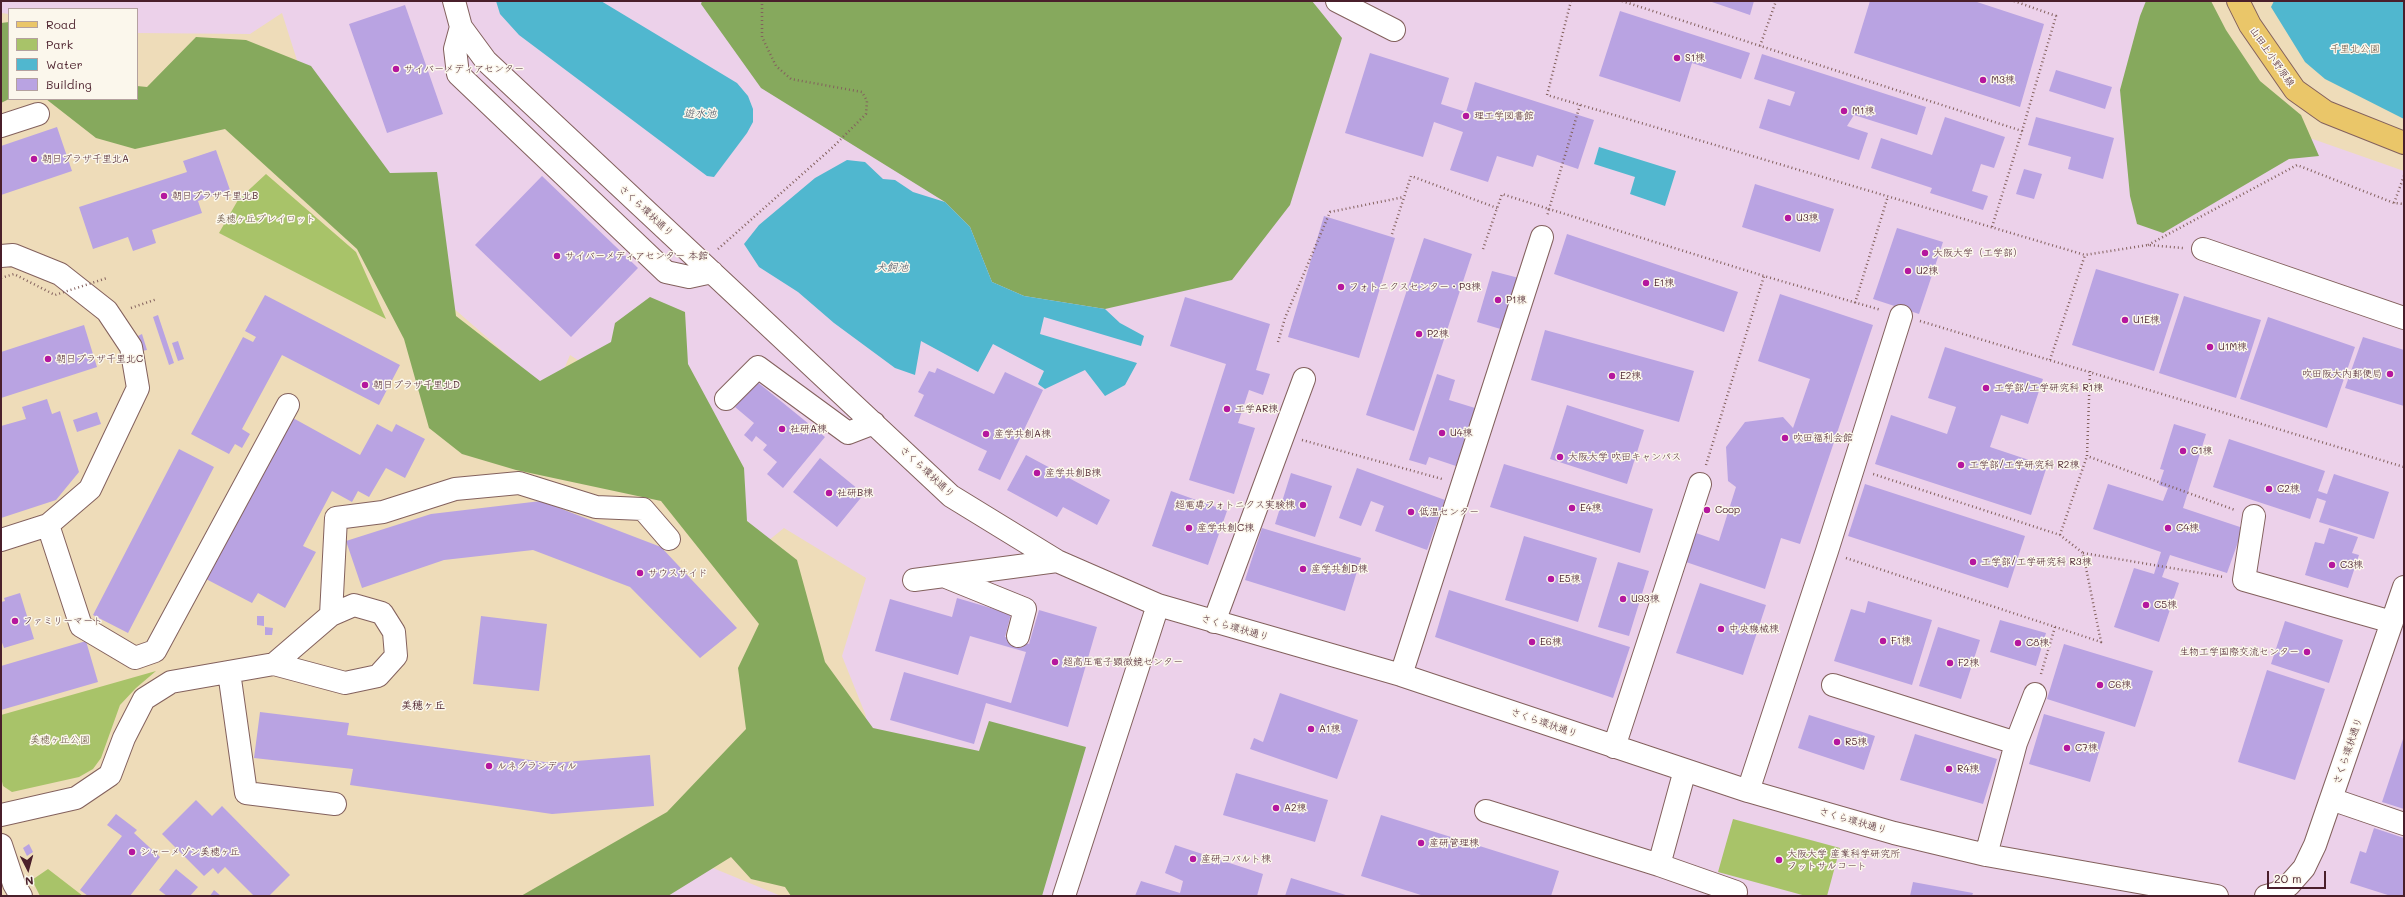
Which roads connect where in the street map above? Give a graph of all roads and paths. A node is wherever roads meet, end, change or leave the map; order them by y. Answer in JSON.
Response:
{"nodes":[{"id":1,"x":454,"y":1,"type":"edge"},
{"id":2,"x":762,"y":1,"type":"edge"},
{"id":3,"x":1337,"y":1,"type":"edge"},
{"id":4,"x":1571,"y":1,"type":"edge"},
{"id":5,"x":1622,"y":1,"type":"edge"},
{"id":6,"x":1776,"y":1,"type":"edge"},
{"id":7,"x":2014,"y":1,"type":"edge"},
{"id":8,"x":2238,"y":1,"type":"edge"},
{"id":9,"x":461,"y":27,"type":"junction"},
{"id":10,"x":1394,"y":30,"type":"dead end"},
{"id":11,"x":1760,"y":46,"type":"junction"},
{"id":12,"x":1580,"y":105,"type":"junction"},
{"id":13,"x":38,"y":114,"type":"dead end"},
{"id":14,"x":1,"y":126,"type":"edge"},
{"id":15,"x":2022,"y":131,"type":"junction"},
{"id":16,"x":2404,"y":143,"type":"edge"},
{"id":17,"x":1411,"y":176,"type":"junction"},
{"id":18,"x":2404,"y":176,"type":"edge"},
{"id":19,"x":1888,"y":196,"type":"junction"},
{"id":20,"x":1404,"y":197,"type":"junction"},
{"id":21,"x":2394,"y":203,"type":"junction"},
{"id":22,"x":2404,"y":204,"type":"edge"},
{"id":23,"x":1497,"y":208,"type":"junction"},
{"id":24,"x":1549,"y":209,"type":"junction"},
{"id":25,"x":1992,"y":227,"type":"junction"},
{"id":26,"x":1542,"y":237,"type":"dead end"},
{"id":27,"x":2148,"y":245,"type":"junction"},
{"id":28,"x":1483,"y":249,"type":"dead end"},
{"id":29,"x":2203,"y":249,"type":"joint"},
{"id":30,"x":2085,"y":255,"type":"junction"},
{"id":31,"x":1,"y":256,"type":"edge"},
{"id":32,"x":707,"y":268,"type":"junction"},
{"id":33,"x":1764,"y":276,"type":"junction"},
{"id":34,"x":1,"y":278,"type":"edge"},
{"id":35,"x":107,"y":278,"type":"dead end"},
{"id":36,"x":157,"y":299,"type":"dead end"},
{"id":37,"x":1855,"y":303,"type":"junction"},
{"id":38,"x":128,"y":309,"type":"dead end"},
{"id":39,"x":1900,"y":316,"type":"junction"},
{"id":40,"x":2404,"y":318,"type":"edge"},
{"id":41,"x":1278,"y":342,"type":"dead end"},
{"id":42,"x":2050,"y":360,"type":"junction"},
{"id":43,"x":2090,"y":371,"type":"junction"},
{"id":44,"x":1304,"y":379,"type":"dead end"},
{"id":45,"x":726,"y":399,"type":"dead end"},
{"id":46,"x":288,"y":404,"type":"dead end"},
{"id":47,"x":874,"y":422,"type":"junction"},
{"id":48,"x":1285,"y":435,"type":"junction"},
{"id":49,"x":2087,"y":456,"type":"junction"},
{"id":50,"x":2404,"y":467,"type":"edge"},
{"id":51,"x":1853,"y":468,"type":"junction"},
{"id":52,"x":1700,"y":484,"type":"joint"},
{"id":53,"x":1464,"y":485,"type":"junction"},
{"id":54,"x":2254,"y":516,"type":"joint"},
{"id":55,"x":48,"y":525,"type":"junction"},
{"id":56,"x":2060,"y":535,"type":"junction"},
{"id":57,"x":1,"y":540,"type":"edge"},
{"id":58,"x":669,"y":540,"type":"dead end"},
{"id":59,"x":1827,"y":551,"type":"junction"},
{"id":60,"x":2083,"y":553,"type":"junction"},
{"id":61,"x":1057,"y":561,"type":"junction"},
{"id":62,"x":945,"y":576,"type":"junction"},
{"id":63,"x":914,"y":580,"type":"dead end"},
{"id":64,"x":2244,"y":580,"type":"junction"},
{"id":65,"x":2404,"y":587,"type":"edge"},
{"id":66,"x":1158,"y":605,"type":"junction"},
{"id":67,"x":331,"y":615,"type":"junction"},
{"id":68,"x":1214,"y":622,"type":"junction"},
{"id":69,"x":2392,"y":622,"type":"junction"},
{"id":70,"x":2056,"y":627,"type":"junction"},
{"id":71,"x":1018,"y":636,"type":"dead end"},
{"id":72,"x":274,"y":664,"type":"junction"},
{"id":73,"x":229,"y":672,"type":"junction"},
{"id":74,"x":1401,"y":676,"type":"junction"},
{"id":75,"x":1833,"y":685,"type":"dead end"},
{"id":76,"x":2035,"y":694,"type":"joint"},
{"id":77,"x":2016,"y":743,"type":"junction"},
{"id":78,"x":1614,"y":747,"type":"junction"},
{"id":79,"x":1685,"y":770,"type":"junction"},
{"id":80,"x":1748,"y":791,"type":"junction"},
{"id":81,"x":2331,"y":799,"type":"junction"},
{"id":82,"x":335,"y":804,"type":"dead end"},
{"id":83,"x":1486,"y":811,"type":"dead end"},
{"id":84,"x":1,"y":815,"type":"edge"},
{"id":85,"x":2404,"y":824,"type":"edge"},
{"id":86,"x":1,"y":845,"type":"edge"},
{"id":87,"x":1986,"y":855,"type":"junction"},
{"id":88,"x":1659,"y":865,"type":"junction"},
{"id":89,"x":1737,"y":895,"type":"edge"},
{"id":90,"x":2275,"y":895,"type":"edge"},
{"id":91,"x":21,"y":896,"type":"edge"},
{"id":92,"x":1064,"y":896,"type":"edge"},
{"id":93,"x":2217,"y":896,"type":"edge"}],
"edges":[{"from":1,"to":9,"type":"street","name":"さくら環状通り"},
{"from":2,"to":32,"type":"path"},
{"from":3,"to":10,"type":"street"},
{"from":4,"to":12,"type":"path"},
{"from":5,"to":11,"type":"path"},
{"from":6,"to":11,"type":"path"},
{"from":7,"to":15,"type":"path"},
{"from":8,"to":16,"type":"main road","name":"山田上小野原線"},
{"from":9,"to":32,"type":"street","name":"さくら環状通り"},
{"from":9,"to":32,"type":"street"},
{"from":11,"to":15,"type":"path"},
{"from":12,"to":19,"type":"path"},
{"from":12,"to":24,"type":"path"},
{"from":13,"to":14,"type":"street"},
{"from":15,"to":25,"type":"path"},
{"from":17,"to":20,"type":"path"},
{"from":17,"to":20,"type":"path"},
{"from":17,"to":23,"type":"path"},
{"from":18,"to":21,"type":"path"},
{"from":19,"to":25,"type":"path"},
{"from":19,"to":37,"type":"path"},
{"from":20,"to":41,"type":"path"},
{"from":21,"to":22,"type":"path"},
{"from":21,"to":27,"type":"path"},
{"from":23,"to":24,"type":"path"},
{"from":23,"to":28,"type":"path"},
{"from":24,"to":33,"type":"path"},
{"from":25,"to":30,"type":"path"},
{"from":26,"to":53,"type":"street"},
{"from":27,"to":29,"type":"path"},
{"from":27,"to":30,"type":"path"},
{"from":29,"to":40,"type":"street"},
{"from":30,"to":42,"type":"path"},
{"from":31,"to":55,"type":"street"},
{"from":32,"to":47,"type":"street","name":"さくら環状通り"},
{"from":33,"to":37,"type":"path"},
{"from":33,"to":52,"type":"path"},
{"from":34,"to":35,"type":"path","bridge":true},
{"from":36,"to":38,"type":"path"},
{"from":37,"to":39,"type":"path"},
{"from":39,"to":42,"type":"path"},
{"from":39,"to":51,"type":"street"},
{"from":42,"to":43,"type":"path"},
{"from":43,"to":49,"type":"path"},
{"from":43,"to":50,"type":"path"},
{"from":44,"to":48,"type":"street"},
{"from":45,"to":47,"type":"street"},
{"from":46,"to":55,"type":"street"},
{"from":47,"to":61,"type":"street","name":"さくら環状通り"},
{"from":48,"to":53,"type":"path"},
{"from":48,"to":68,"type":"street"},
{"from":49,"to":54,"type":"path"},
{"from":49,"to":56,"type":"path"},
{"from":51,"to":56,"type":"path"},
{"from":51,"to":59,"type":"street"},
{"from":52,"to":78,"type":"street"},
{"from":53,"to":74,"type":"street"},
{"from":54,"to":64,"type":"street"},
{"from":55,"to":57,"type":"street"},
{"from":56,"to":60,"type":"path"},
{"from":58,"to":67,"type":"street"},
{"from":59,"to":70,"type":"path"},
{"from":59,"to":80,"type":"street"},
{"from":60,"to":64,"type":"path"},
{"from":60,"to":70,"type":"path"},
{"from":61,"to":62,"type":"street"},
{"from":61,"to":66,"type":"street","name":"さくら環状通り"},
{"from":62,"to":63,"type":"street"},
{"from":62,"to":71,"type":"street"},
{"from":64,"to":69,"type":"street"},
{"from":65,"to":69,"type":"street","name":"さくら環状通り"},
{"from":66,"to":68,"type":"street","name":"さくら環状通り"},
{"from":66,"to":92,"type":"street"},
{"from":67,"to":72,"type":"street"},
{"from":67,"to":72,"type":"street"},
{"from":68,"to":74,"type":"street","name":"さくら環状通り"},
{"from":69,"to":81,"type":"street","name":"さくら環状通り"},
{"from":70,"to":76,"type":"path"},
{"from":72,"to":73,"type":"street"},
{"from":73,"to":82,"type":"street"},
{"from":73,"to":84,"type":"street"},
{"from":74,"to":78,"type":"street","name":"さくら環状通り"},
{"from":75,"to":77,"type":"street"},
{"from":76,"to":77,"type":"street"},
{"from":77,"to":87,"type":"street"},
{"from":78,"to":79,"type":"street","name":"さくら環状通り"},
{"from":79,"to":80,"type":"street","name":"さくら環状通り"},
{"from":79,"to":88,"type":"street"},
{"from":80,"to":87,"type":"street","name":"さくら環状通り"},
{"from":81,"to":85,"type":"street"},
{"from":81,"to":90,"type":"street","name":"さくら環状通り"},
{"from":83,"to":88,"type":"street"},
{"from":86,"to":91,"type":"street"},
{"from":87,"to":93,"type":"street","name":"さくら環状通り"},
{"from":88,"to":89,"type":"street"}]}
